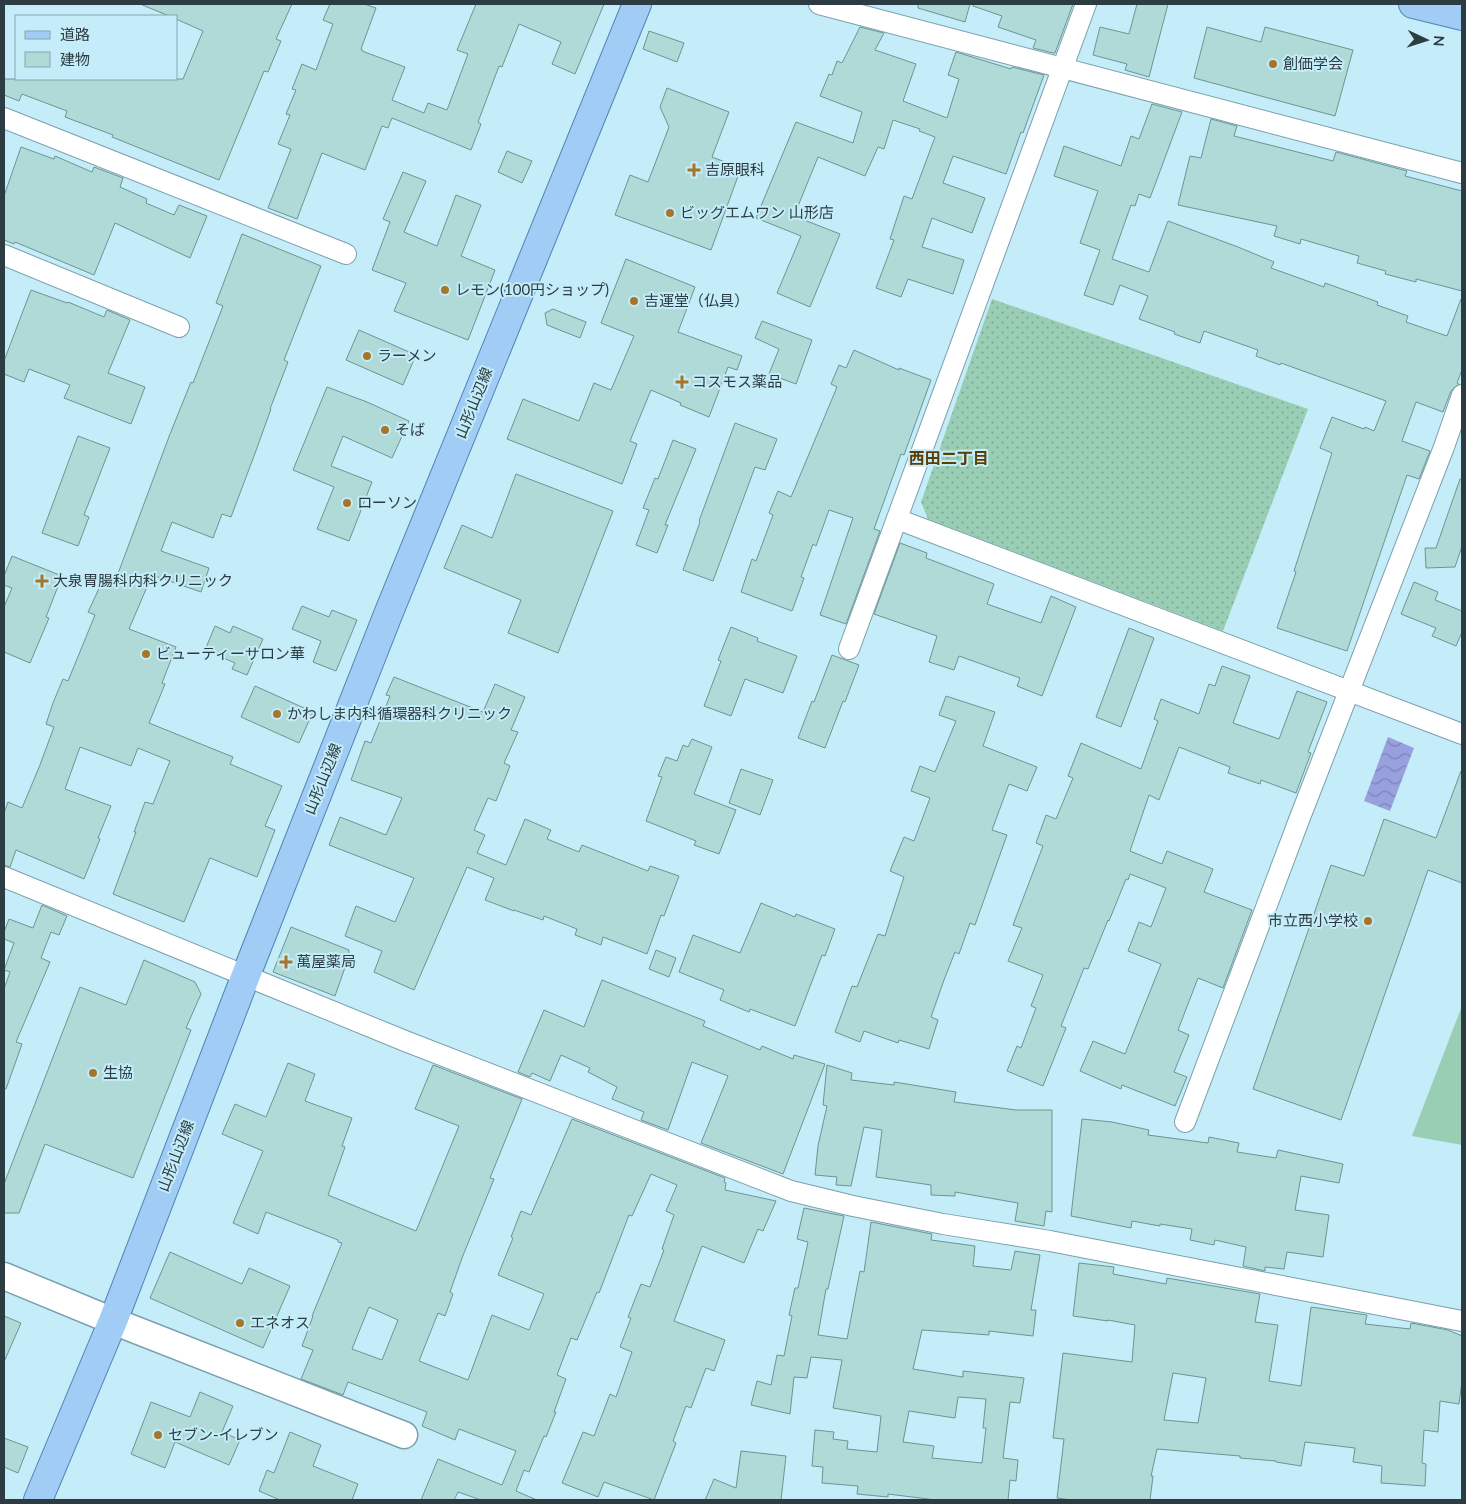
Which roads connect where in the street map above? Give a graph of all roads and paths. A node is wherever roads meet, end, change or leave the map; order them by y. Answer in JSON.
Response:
{"nodes":[{"id":1,"x":618,"y":4,"type":"edge"},
{"id":2,"x":637,"y":4,"type":"edge"},
{"id":3,"x":819,"y":4,"type":"edge"},
{"id":4,"x":1086,"y":4,"type":"edge"},
{"id":5,"x":1413,"y":4,"type":"edge"},
{"id":6,"x":1462,"y":16,"type":"edge"},
{"id":7,"x":1063,"y":67,"type":"junction"},
{"id":8,"x":4,"y":118,"type":"edge"},
{"id":9,"x":1462,"y":173,"type":"edge"},
{"id":10,"x":346,"y":254,"type":"dead end"},
{"id":11,"x":4,"y":255,"type":"edge"},
{"id":12,"x":180,"y":327,"type":"dead end"},
{"id":13,"x":1462,"y":394,"type":"edge"},
{"id":14,"x":897,"y":518,"type":"junction"},
{"id":15,"x":849,"y":649,"type":"dead end"},
{"id":16,"x":1349,"y":691,"type":"junction"},
{"id":17,"x":1462,"y":734,"type":"edge"},
{"id":18,"x":4,"y":877,"type":"edge"},
{"id":19,"x":239,"y":972,"type":"junction"},
{"id":20,"x":1185,"y":1122,"type":"dead end"},
{"id":21,"x":4,"y":1276,"type":"edge"},
{"id":22,"x":106,"y":1318,"type":"junction"},
{"id":23,"x":1462,"y":1321,"type":"edge"},
{"id":24,"x":404,"y":1435,"type":"dead end"},
{"id":25,"x":23,"y":1500,"type":"edge"},
{"id":26,"x":38,"y":1500,"type":"edge"}],
"edges":[{"from":1,"to":19,"type":"main road","name":"山形山辺線"},
{"from":2,"to":19,"type":"main road","name":"山形山辺線"},
{"from":3,"to":7,"type":"street"},
{"from":4,"to":7,"type":"street"},
{"from":5,"to":6,"type":"main road"},
{"from":7,"to":9,"type":"street"},
{"from":7,"to":14,"type":"street"},
{"from":8,"to":10,"type":"street"},
{"from":11,"to":12,"type":"street"},
{"from":13,"to":16,"type":"street"},
{"from":14,"to":15,"type":"street"},
{"from":14,"to":16,"type":"street"},
{"from":16,"to":17,"type":"street"},
{"from":16,"to":20,"type":"street"},
{"from":18,"to":19,"type":"street"},
{"from":19,"to":22,"type":"main road","name":"山形山辺線"},
{"from":19,"to":23,"type":"street"},
{"from":21,"to":22,"type":"street"},
{"from":22,"to":24,"type":"street"},
{"from":22,"to":25,"type":"main road","name":"山形山辺線"},
{"from":22,"to":26,"type":"main road","name":"山形山辺線"}]}
